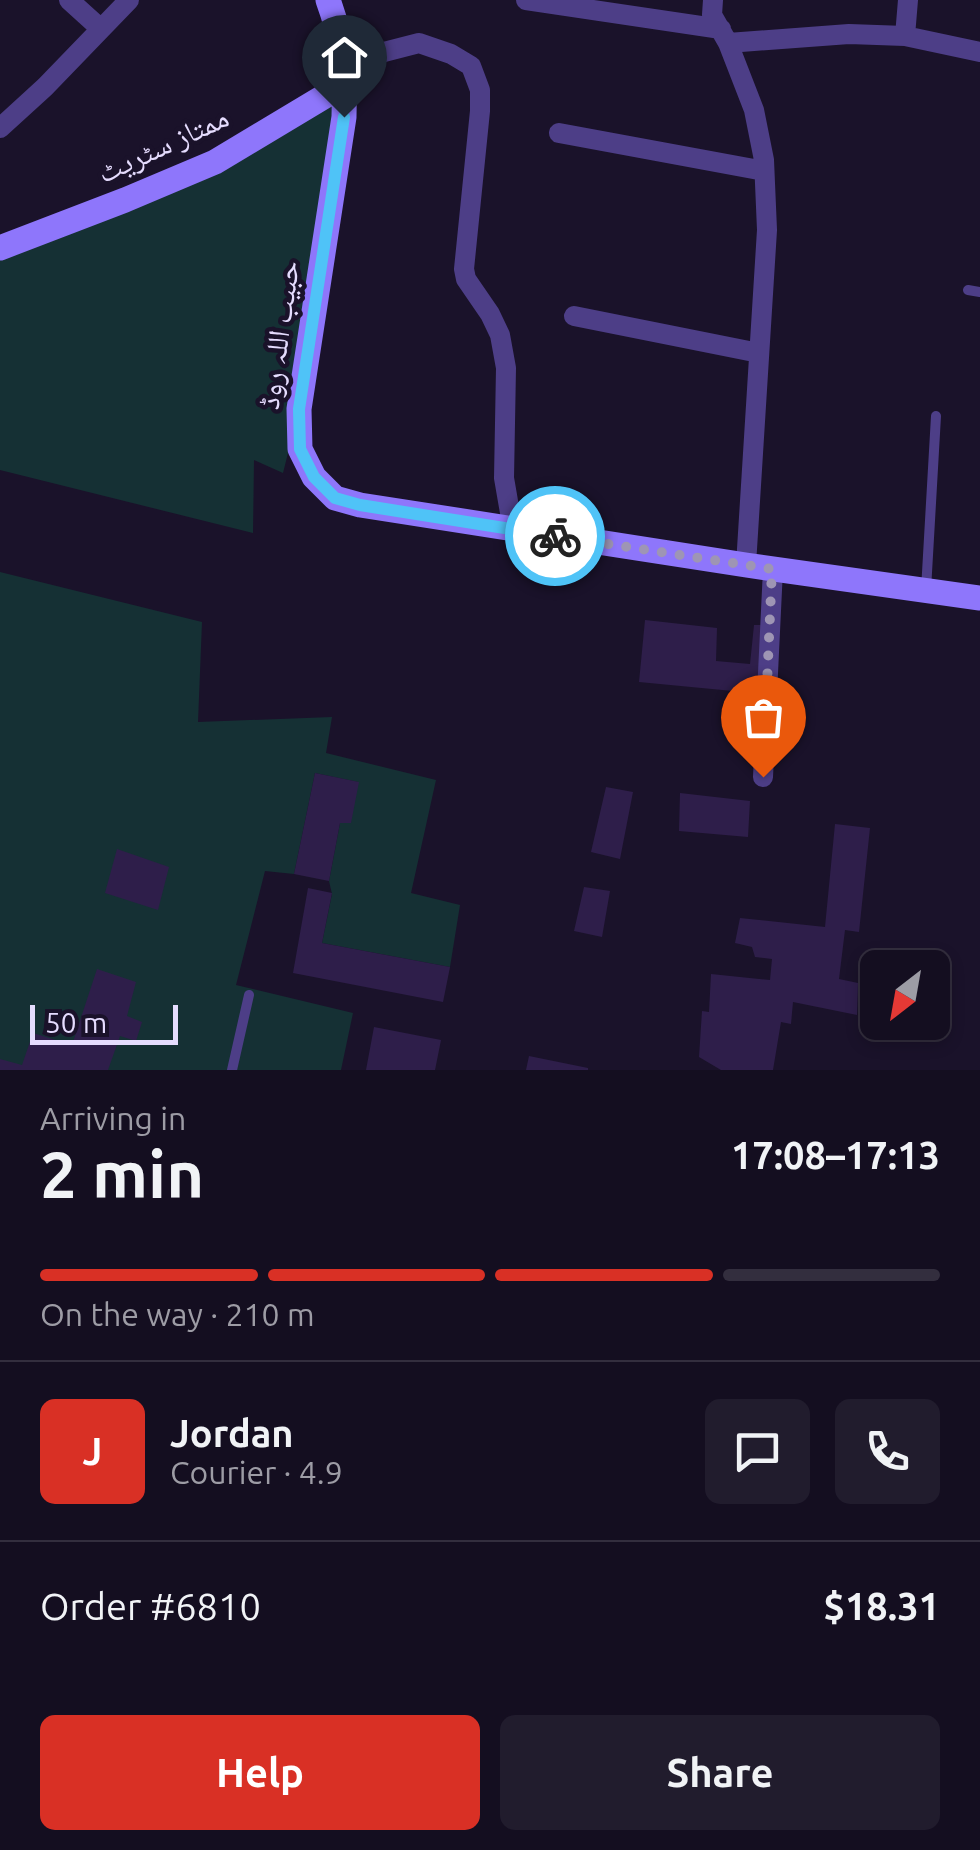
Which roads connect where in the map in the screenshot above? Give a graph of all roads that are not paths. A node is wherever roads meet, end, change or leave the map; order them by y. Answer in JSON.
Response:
{"nodes":[{"id":1,"x":70,"y":0,"type":"edge"},
{"id":2,"x":129,"y":0,"type":"edge"},
{"id":3,"x":328,"y":0,"type":"edge"},
{"id":4,"x":526,"y":0,"type":"edge"},
{"id":5,"x":714,"y":0,"type":"edge"},
{"id":6,"x":908,"y":0,"type":"edge"},
{"id":7,"x":100,"y":29,"type":"junction"},
{"id":8,"x":725,"y":36,"type":"junction"},
{"id":9,"x":905,"y":36,"type":"junction"},
{"id":10,"x":980,"y":52,"type":"edge"},
{"id":11,"x":345,"y":84,"type":"junction"},
{"id":12,"x":1,"y":127,"type":"edge"},
{"id":13,"x":559,"y":133,"type":"dead end"},
{"id":14,"x":764,"y":171,"type":"junction"},
{"id":15,"x":0,"y":248,"type":"edge"},
{"id":16,"x":574,"y":316,"type":"dead end"},
{"id":17,"x":759,"y":353,"type":"junction"},
{"id":18,"x":936,"y":416,"type":"dead end"},
{"id":19,"x":514,"y":530,"type":"junction"},
{"id":20,"x":746,"y":565,"type":"junction"},
{"id":21,"x":772,"y":569,"type":"junction"},
{"id":22,"x":926,"y":591,"type":"junction"},
{"id":23,"x":980,"y":598,"type":"edge"},
{"id":24,"x":763,"y":777,"type":"dead end"},
{"id":25,"x":249,"y":995,"type":"dead end"},
{"id":26,"x":232,"y":1070,"type":"edge"}],
"edges":[{"from":1,"to":7,"type":"street"},
{"from":2,"to":7,"type":"street"},
{"from":3,"to":11,"type":"street","name":"حبیب اللہ روڈ"},
{"from":4,"to":8,"type":"street"},
{"from":5,"to":8,"type":"street"},
{"from":6,"to":9,"type":"street"},
{"from":7,"to":12,"type":"street"},
{"from":8,"to":9,"type":"street"},
{"from":8,"to":14,"type":"street"},
{"from":9,"to":10,"type":"street"},
{"from":11,"to":15,"type":"street","name":"ممتاز سٹریٹ"},
{"from":11,"to":19,"type":"street","name":"حبیب اللہ روڈ"},
{"from":11,"to":19,"type":"street"},
{"from":13,"to":14,"type":"street"},
{"from":14,"to":17,"type":"street"},
{"from":16,"to":17,"type":"street"},
{"from":17,"to":20,"type":"street"},
{"from":18,"to":22,"type":"lane"},
{"from":19,"to":20,"type":"street","name":"حبیب اللہ روڈ"},
{"from":20,"to":21,"type":"street","name":"حبیب اللہ روڈ"},
{"from":21,"to":22,"type":"street","name":"حبیب اللہ روڈ"},
{"from":21,"to":24,"type":"street"},
{"from":22,"to":23,"type":"street","name":"حبیب اللہ روڈ"},
{"from":25,"to":26,"type":"lane"}]}
